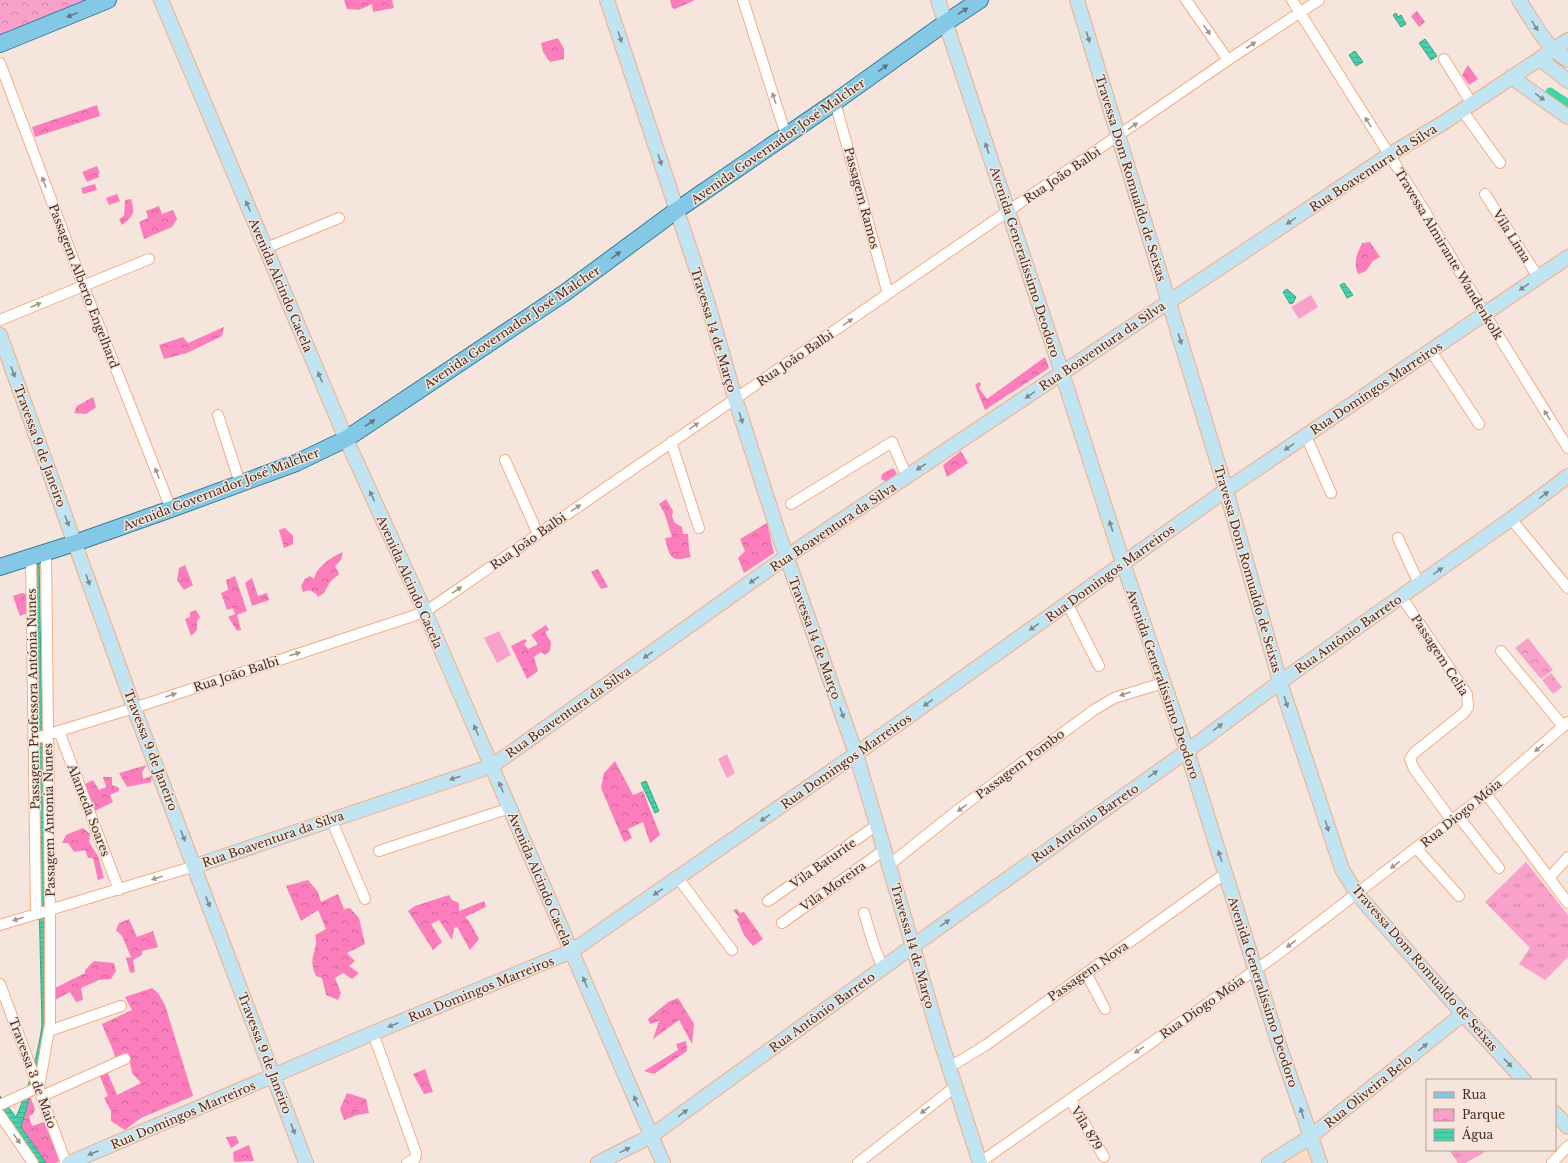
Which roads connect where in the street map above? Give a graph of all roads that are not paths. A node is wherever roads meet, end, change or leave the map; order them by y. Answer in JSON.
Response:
{"nodes":[{"id":1,"x":108,"y":0,"type":"edge"},
{"id":2,"x":161,"y":0,"type":"edge"},
{"id":3,"x":607,"y":0,"type":"edge"},
{"id":4,"x":743,"y":0,"type":"edge"},
{"id":5,"x":938,"y":0,"type":"edge"},
{"id":6,"x":980,"y":0,"type":"edge"},
{"id":7,"x":1077,"y":0,"type":"edge"},
{"id":8,"x":1186,"y":0,"type":"edge"},
{"id":9,"x":1292,"y":0,"type":"edge"},
{"id":10,"x":1319,"y":0,"type":"edge"},
{"id":11,"x":1519,"y":0,"type":"edge"},
{"id":12,"x":1300,"y":13,"type":"junction"},
{"id":13,"x":946,"y":23,"type":"junction"},
{"id":14,"x":1568,"y":40,"type":"edge"},
{"id":15,"x":0,"y":44,"type":"edge"},
{"id":16,"x":1553,"y":50,"type":"junction"},
{"id":17,"x":1540,"y":59,"type":"junction"},
{"id":18,"x":1228,"y":60,"type":"junction"},
{"id":19,"x":1444,"y":60,"type":"dead end"},
{"id":20,"x":1568,"y":60,"type":"edge"},
{"id":21,"x":0,"y":63,"type":"edge"},
{"id":22,"x":1511,"y":77,"type":"junction"},
{"id":23,"x":1568,"y":81,"type":"edge"},
{"id":24,"x":835,"y":102,"type":"junction"},
{"id":25,"x":1467,"y":107,"type":"junction"},
{"id":26,"x":1568,"y":118,"type":"edge"},
{"id":27,"x":786,"y":135,"type":"junction"},
{"id":28,"x":1119,"y":136,"type":"junction"},
{"id":29,"x":1389,"y":155,"type":"junction"},
{"id":30,"x":1500,"y":163,"type":"dead end"},
{"id":31,"x":1485,"y":194,"type":"dead end"},
{"id":32,"x":677,"y":210,"type":"junction"},
{"id":33,"x":1008,"y":211,"type":"junction"},
{"id":34,"x":339,"y":218,"type":"dead end"},
{"id":35,"x":266,"y":248,"type":"junction"},
{"id":36,"x":1568,"y":257,"type":"edge"},
{"id":37,"x":149,"y":260,"type":"dead end"},
{"id":38,"x":1538,"y":277,"type":"junction"},
{"id":39,"x":83,"y":285,"type":"junction"},
{"id":40,"x":888,"y":294,"type":"junction"},
{"id":41,"x":1168,"y":302,"type":"junction"},
{"id":42,"x":1485,"y":314,"type":"junction"},
{"id":43,"x":0,"y":320,"type":"edge"},
{"id":44,"x":0,"y":335,"type":"edge"},
{"id":45,"x":1431,"y":351,"type":"junction"},
{"id":46,"x":1062,"y":373,"type":"junction"},
{"id":47,"x":735,"y":398,"type":"junction"},
{"id":48,"x":218,"y":415,"type":"dead end"},
{"id":49,"x":1480,"y":424,"type":"dead end"},
{"id":50,"x":1306,"y":436,"type":"junction"},
{"id":51,"x":346,"y":439,"type":"junction"},
{"id":52,"x":671,"y":442,"type":"junction"},
{"id":53,"x":1568,"y":448,"type":"edge"},
{"id":54,"x":505,"y":460,"type":"dead end"},
{"id":55,"x":1568,"y":476,"type":"edge"},
{"id":56,"x":907,"y":477,"type":"junction"},
{"id":57,"x":240,"y":483,"type":"junction"},
{"id":58,"x":1226,"y":490,"type":"junction"},
{"id":59,"x":1331,"y":493,"type":"dead end"},
{"id":60,"x":791,"y":504,"type":"dead end"},
{"id":61,"x":171,"y":509,"type":"junction"},
{"id":62,"x":1511,"y":520,"type":"junction"},
{"id":63,"x":699,"y":528,"type":"dead end"},
{"id":64,"x":538,"y":534,"type":"junction"},
{"id":65,"x":1398,"y":538,"type":"dead end"},
{"id":66,"x":75,"y":543,"type":"junction"},
{"id":67,"x":38,"y":555,"type":"junction"},
{"id":68,"x":786,"y":557,"type":"junction"},
{"id":69,"x":1123,"y":563,"type":"junction"},
{"id":70,"x":0,"y":567,"type":"edge"},
{"id":71,"x":1419,"y":584,"type":"junction"},
{"id":72,"x":1568,"y":588,"type":"edge"},
{"id":73,"x":1401,"y":596,"type":"junction"},
{"id":74,"x":1067,"y":603,"type":"junction"},
{"id":75,"x":425,"y":612,"type":"junction"},
{"id":76,"x":1501,"y":651,"type":"dead end"},
{"id":77,"x":1099,"y":666,"type":"dead end"},
{"id":78,"x":1163,"y":682,"type":"junction"},
{"id":79,"x":1280,"y":682,"type":"junction"},
{"id":80,"x":134,"y":708,"type":"junction"},
{"id":81,"x":1566,"y":724,"type":"edge"},
{"id":82,"x":59,"y":731,"type":"junction"},
{"id":83,"x":47,"y":735,"type":"junction"},
{"id":84,"x":33,"y":739,"type":"junction"},
{"id":85,"x":1187,"y":750,"type":"junction"},
{"id":86,"x":856,"y":754,"type":"junction"},
{"id":87,"x":492,"y":766,"type":"junction"},
{"id":88,"x":1486,"y":794,"type":"junction"},
{"id":89,"x":510,"y":808,"type":"junction"},
{"id":90,"x":332,"y":819,"type":"junction"},
{"id":91,"x":1455,"y":819,"type":"junction"},
{"id":92,"x":877,"y":825,"type":"junction"},
{"id":93,"x":1417,"y":849,"type":"junction"},
{"id":94,"x":884,"y":850,"type":"junction"},
{"id":95,"x":379,"y":851,"type":"dead end"},
{"id":96,"x":1568,"y":857,"type":"edge"},
{"id":97,"x":889,"y":864,"type":"junction"},
{"id":98,"x":194,"y":866,"type":"junction"},
{"id":99,"x":1499,"y":868,"type":"dead end"},
{"id":100,"x":1226,"y":873,"type":"junction"},
{"id":101,"x":678,"y":878,"type":"junction"},
{"id":102,"x":1549,"y":878,"type":"junction"},
{"id":103,"x":119,"y":890,"type":"junction"},
{"id":104,"x":1357,"y":894,"type":"junction"},
{"id":105,"x":1459,"y":896,"type":"dead end"},
{"id":106,"x":365,"y":899,"type":"dead end"},
{"id":107,"x":768,"y":901,"type":"dead end"},
{"id":108,"x":1568,"y":903,"type":"edge"},
{"id":109,"x":50,"y":910,"type":"junction"},
{"id":110,"x":864,"y":913,"type":"dead end"},
{"id":111,"x":36,"y":914,"type":"junction"},
{"id":112,"x":782,"y":923,"type":"dead end"},
{"id":113,"x":0,"y":925,"type":"edge"},
{"id":114,"x":913,"y":946,"type":"junction"},
{"id":115,"x":732,"y":950,"type":"dead end"},
{"id":116,"x":572,"y":951,"type":"junction"},
{"id":117,"x":883,"y":968,"type":"junction"},
{"id":118,"x":1256,"y":969,"type":"junction"},
{"id":119,"x":1086,"y":973,"type":"junction"},
{"id":120,"x":0,"y":984,"type":"edge"},
{"id":121,"x":121,"y":1006,"type":"dead end"},
{"id":122,"x":1105,"y":1009,"type":"dead end"},
{"id":123,"x":1463,"y":1014,"type":"junction"},
{"id":124,"x":49,"y":1031,"type":"junction"},
{"id":125,"x":373,"y":1033,"type":"junction"},
{"id":126,"x":125,"y":1059,"type":"dead end"},
{"id":127,"x":950,"y":1067,"type":"junction"},
{"id":128,"x":273,"y":1076,"type":"junction"},
{"id":129,"x":1523,"y":1079,"type":"edge"},
{"id":130,"x":956,"y":1086,"type":"junction"},
{"id":131,"x":35,"y":1089,"type":"junction"},
{"id":132,"x":1070,"y":1099,"type":"junction"},
{"id":133,"x":3,"y":1104,"type":"edge"},
{"id":134,"x":1556,"y":1114,"type":"edge"},
{"id":135,"x":2,"y":1119,"type":"edge"},
{"id":136,"x":1568,"y":1127,"type":"edge"},
{"id":137,"x":651,"y":1136,"type":"junction"},
{"id":138,"x":1310,"y":1137,"type":"junction"},
{"id":139,"x":1568,"y":1146,"type":"edge"},
{"id":140,"x":1104,"y":1157,"type":"dead end"},
{"id":141,"x":33,"y":1163,"type":"edge"},
{"id":142,"x":66,"y":1163,"type":"edge"},
{"id":143,"x":69,"y":1163,"type":"edge"},
{"id":144,"x":306,"y":1163,"type":"edge"},
{"id":145,"x":407,"y":1163,"type":"edge"},
{"id":146,"x":598,"y":1163,"type":"edge"},
{"id":147,"x":663,"y":1163,"type":"edge"},
{"id":148,"x":858,"y":1163,"type":"edge"},
{"id":149,"x":979,"y":1163,"type":"edge"},
{"id":150,"x":1269,"y":1163,"type":"edge"},
{"id":151,"x":1320,"y":1163,"type":"edge"},
{"id":152,"x":1552,"y":1163,"type":"edge"}],
"edges":[{"from":1,"to":15,"type":"main road","one_way":true},
{"from":35,"to":2,"type":"street","name":"Avenida Alcindo Cacela","one_way":true},
{"from":3,"to":32,"type":"street","name":"Travessa 14 de Março","one_way":true},
{"from":27,"to":4,"type":"street","one_way":true},
{"from":5,"to":13,"type":"street","name":"Avenida Generalíssimo Deodoro"},
{"from":13,"to":6,"type":"main road","name":"Avenida Governador José Malcher","one_way":true},
{"from":7,"to":28,"type":"street","name":"Travessa Dom Romualdo de Seixas","one_way":true},
{"from":8,"to":18,"type":"street","one_way":true},
{"from":9,"to":12,"type":"street","name":"Travessa Almirante Wandenkolk"},
{"from":10,"to":12,"type":"street","name":"Rua João Balbi"},
{"from":11,"to":16,"type":"street","one_way":true},
{"from":18,"to":12,"type":"street","name":"Rua João Balbi","one_way":true},
{"from":29,"to":12,"type":"street","name":"Travessa Almirante Wandenkolk","one_way":true},
{"from":24,"to":13,"type":"main road","name":"Avenida Governador José Malcher","one_way":true},
{"from":33,"to":13,"type":"street","name":"Avenida Generalíssimo Deodoro","one_way":true},
{"from":14,"to":16,"type":"street","name":"Rua Boaventura da Silva"},
{"from":16,"to":17,"type":"street","name":"Rua Boaventura da Silva"},
{"from":16,"to":20,"type":"street"},
{"from":17,"to":22,"type":"street","name":"Rua Boaventura da Silva"},
{"from":17,"to":23,"type":"street"},
{"from":28,"to":18,"type":"street","name":"Rua João Balbi","one_way":true},
{"from":19,"to":25,"type":"street"},
{"from":39,"to":21,"type":"street","name":"Passagem Alberto Engelhard","one_way":true},
{"from":22,"to":25,"type":"street","name":"Rua Boaventura da Silva"},
{"from":22,"to":26,"type":"street","one_way":true},
{"from":24,"to":27,"type":"main road","name":"Avenida Governador José Malcher"},
{"from":24,"to":40,"type":"street","name":"Passagem Ramos"},
{"from":25,"to":29,"type":"street","name":"Rua Boaventura da Silva"},
{"from":25,"to":30,"type":"street"},
{"from":27,"to":32,"type":"main road","name":"Avenida Governador José Malcher"},
{"from":28,"to":33,"type":"street","name":"Rua João Balbi"},
{"from":28,"to":41,"type":"street","name":"Travessa Dom Romualdo de Seixas"},
{"from":29,"to":41,"type":"street","name":"Rua Boaventura da Silva","one_way":true},
{"from":29,"to":42,"type":"street","name":"Travessa Almirante Wandenkolk"},
{"from":31,"to":38,"type":"street","name":"Vila Lima"},
{"from":32,"to":47,"type":"street","name":"Travessa 14 de Março"},
{"from":51,"to":32,"type":"main road","name":"Avenida Governador José Malcher","one_way":true},
{"from":33,"to":40,"type":"street","name":"Rua João Balbi"},
{"from":33,"to":46,"type":"street","name":"Avenida Generalíssimo Deodoro"},
{"from":34,"to":35,"type":"street"},
{"from":51,"to":35,"type":"street","name":"Avenida Alcindo Cacela","one_way":true},
{"from":36,"to":38,"type":"street","name":"Rua Domingos Marreiros"},
{"from":37,"to":39,"type":"street"},
{"from":38,"to":42,"type":"street","name":"Rua Domingos Marreiros","one_way":true},
{"from":43,"to":39,"type":"street","one_way":true},
{"from":61,"to":39,"type":"street","name":"Passagem Alberto Engelhard","one_way":true},
{"from":47,"to":40,"type":"street","name":"Rua João Balbi","one_way":true},
{"from":41,"to":46,"type":"street","name":"Rua Boaventura da Silva"},
{"from":41,"to":58,"type":"street","name":"Travessa Dom Romualdo de Seixas","one_way":true},
{"from":42,"to":45,"type":"street","name":"Rua Domingos Marreiros"},
{"from":53,"to":42,"type":"street","name":"Travessa Almirante Wandenkolk","one_way":true},
{"from":44,"to":66,"type":"street","name":"Travessa 9 de Janeiro","one_way":true},
{"from":45,"to":49,"type":"street"},
{"from":45,"to":50,"type":"street","name":"Rua Domingos Marreiros"},
{"from":46,"to":56,"type":"street","name":"Rua Boaventura da Silva","one_way":true},
{"from":69,"to":46,"type":"street","name":"Avenida Generalíssimo Deodoro","one_way":true},
{"from":52,"to":47,"type":"street","name":"Rua João Balbi","one_way":true},
{"from":47,"to":68,"type":"street","name":"Travessa 14 de Março","one_way":true},
{"from":48,"to":57,"type":"street"},
{"from":50,"to":58,"type":"street","name":"Rua Domingos Marreiros","one_way":true},
{"from":50,"to":59,"type":"street"},
{"from":51,"to":57,"type":"main road","name":"Avenida Governador José Malcher"},
{"from":75,"to":51,"type":"street","name":"Avenida Alcindo Cacela","one_way":true},
{"from":52,"to":63,"type":"street"},
{"from":64,"to":52,"type":"street","name":"Rua João Balbi","one_way":true},
{"from":54,"to":64,"type":"street"},
{"from":62,"to":55,"type":"street","name":"Rua Antônio Barreto","one_way":true},
{"from":56,"to":60,"type":"street"},
{"from":56,"to":68,"type":"street","name":"Rua Boaventura da Silva"},
{"from":57,"to":61,"type":"main road","name":"Avenida Governador José Malcher"},
{"from":58,"to":69,"type":"street","name":"Rua Domingos Marreiros"},
{"from":58,"to":79,"type":"street","name":"Travessa Dom Romualdo de Seixas"},
{"from":61,"to":66,"type":"main road","name":"Avenida Governador José Malcher"},
{"from":71,"to":62,"type":"street","name":"Rua Antônio Barreto","one_way":true},
{"from":62,"to":72,"type":"street"},
{"from":75,"to":64,"type":"street","name":"Rua João Balbi","one_way":true},
{"from":65,"to":71,"type":"street"},
{"from":66,"to":67,"type":"main road","name":"Avenida Governador José Malcher"},
{"from":66,"to":80,"type":"street","name":"Travessa 9 de Janeiro","one_way":true},
{"from":67,"to":70,"type":"main road","name":"Avenida Governador José Malcher"},
{"from":67,"to":83,"type":"street","name":"Passagem Antonia Nunes"},
{"from":67,"to":84,"type":"street","name":"Passagem Professora Antónia Nunes"},
{"from":68,"to":86,"type":"street","name":"Travessa 14 de Março","one_way":true},
{"from":68,"to":87,"type":"street","name":"Rua Boaventura da Silva","one_way":true},
{"from":69,"to":74,"type":"street","name":"Rua Domingos Marreiros"},
{"from":69,"to":78,"type":"street","name":"Avenida Generalíssimo Deodoro"},
{"from":71,"to":73,"type":"street","name":"Rua Antônio Barreto"},
{"from":73,"to":79,"type":"street","name":"Rua Antônio Barreto"},
{"from":73,"to":91,"type":"street","name":"Passagem Celia"},
{"from":74,"to":77,"type":"street"},
{"from":74,"to":86,"type":"street","name":"Rua Domingos Marreiros","one_way":true},
{"from":80,"to":75,"type":"street","name":"Rua João Balbi","one_way":true},
{"from":87,"to":75,"type":"street","name":"Avenida Alcindo Cacela","one_way":true},
{"from":76,"to":81,"type":"street"},
{"from":78,"to":85,"type":"street","name":"Avenida Generalíssimo Deodoro"},
{"from":78,"to":97,"type":"street","name":"Passagem Pombo","one_way":true},
{"from":85,"to":79,"type":"street","name":"Rua Antônio Barreto","one_way":true},
{"from":79,"to":104,"type":"street","name":"Travessa Dom Romualdo de Seixas","one_way":true},
{"from":80,"to":82,"type":"street","name":"Rua João Balbi"},
{"from":80,"to":98,"type":"street","name":"Travessa 9 de Janeiro","one_way":true},
{"from":81,"to":88,"type":"street","name":"Rua Diogo Móia","one_way":true},
{"from":82,"to":83,"type":"street","name":"Rua João Balbi"},
{"from":82,"to":103,"type":"street","name":"Alameda Soares"},
{"from":83,"to":84,"type":"street","name":"Rua João Balbi"},
{"from":83,"to":109,"type":"street","name":"Passagem Antonia Nunes"},
{"from":84,"to":111,"type":"street","name":"Passagem Professora Antónia Nunes"},
{"from":100,"to":85,"type":"street","name":"Avenida Generalíssimo Deodoro","one_way":true},
{"from":114,"to":85,"type":"street","name":"Rua Antônio Barreto","one_way":true},
{"from":86,"to":92,"type":"street","name":"Travessa 14 de Março"},
{"from":86,"to":101,"type":"street","name":"Rua Domingos Marreiros","one_way":true},
{"from":89,"to":87,"type":"street","name":"Avenida Alcindo Cacela","one_way":true},
{"from":87,"to":90,"type":"street","name":"Rua Boaventura da Silva","one_way":true},
{"from":88,"to":91,"type":"street","name":"Rua Diogo Móia"},
{"from":88,"to":102,"type":"street"},
{"from":89,"to":95,"type":"street"},
{"from":89,"to":116,"type":"street","name":"Avenida Alcindo Cacela"},
{"from":90,"to":98,"type":"street","name":"Rua Boaventura da Silva"},
{"from":90,"to":106,"type":"street"},
{"from":91,"to":93,"type":"street","name":"Rua Diogo Móia"},
{"from":91,"to":99,"type":"street"},
{"from":92,"to":94,"type":"street","name":"Travessa 14 de Março"},
{"from":92,"to":107,"type":"street","name":"Vila Baturite"},
{"from":93,"to":104,"type":"street","name":"Rua Diogo Móia","one_way":true},
{"from":93,"to":105,"type":"street"},
{"from":94,"to":97,"type":"street","name":"Travessa 14 de Março"},
{"from":94,"to":112,"type":"street","name":"Vila Moreira"},
{"from":96,"to":102,"type":"street"},
{"from":97,"to":114,"type":"street","name":"Travessa 14 de Março"},
{"from":98,"to":103,"type":"street","name":"Rua Boaventura da Silva","one_way":true},
{"from":98,"to":128,"type":"street","name":"Travessa 9 de Janeiro","one_way":true},
{"from":100,"to":118,"type":"street","name":"Avenida Generalíssimo Deodoro"},
{"from":100,"to":119,"type":"street","name":"Passagem Nova"},
{"from":101,"to":115,"type":"street"},
{"from":101,"to":116,"type":"street","name":"Rua Domingos Marreiros","one_way":true},
{"from":102,"to":108,"type":"street"},
{"from":103,"to":109,"type":"street","name":"Rua Boaventura da Silva"},
{"from":104,"to":118,"type":"street","name":"Rua Diogo Móia","one_way":true},
{"from":104,"to":123,"type":"street","name":"Travessa Dom Romualdo de Seixas"},
{"from":109,"to":111,"type":"street","name":"Rua Boaventura da Silva"},
{"from":109,"to":124,"type":"street","name":"Passagem Antonia Nunes"},
{"from":110,"to":117,"type":"street"},
{"from":111,"to":113,"type":"street","one_way":true},
{"from":114,"to":117,"type":"street","name":"Rua Antônio Barreto"},
{"from":114,"to":127,"type":"street","name":"Travessa 14 de Março"},
{"from":116,"to":125,"type":"street","name":"Rua Domingos Marreiros","one_way":true},
{"from":137,"to":116,"type":"street","name":"Avenida Alcindo Cacela","one_way":true},
{"from":137,"to":117,"type":"street","name":"Rua Antônio Barreto","one_way":true},
{"from":118,"to":132,"type":"street","name":"Rua Diogo Móia","one_way":true},
{"from":138,"to":118,"type":"street","name":"Avenida Generalíssimo Deodoro","one_way":true},
{"from":119,"to":122,"type":"street"},
{"from":119,"to":127,"type":"street","name":"Passagem Nova"},
{"from":120,"to":131,"type":"street","name":"Travessa 3 de Maio"},
{"from":121,"to":124,"type":"street"},
{"from":123,"to":129,"type":"street","name":"Travessa Dom Romualdo de Seixas","one_way":true},
{"from":138,"to":123,"type":"street","name":"Rua Oliveira Belo","one_way":true},
{"from":124,"to":131,"type":"street","name":"Passagem Antonia Nunes"},
{"from":125,"to":128,"type":"street","name":"Rua Domingos Marreiros"},
{"from":125,"to":145,"type":"street"},
{"from":126,"to":131,"type":"street"},
{"from":127,"to":130,"type":"street","name":"Travessa 14 de Março"},
{"from":128,"to":143,"type":"street","name":"Rua Domingos Marreiros","one_way":true},
{"from":128,"to":144,"type":"street","name":"Travessa 9 de Janeiro","one_way":true},
{"from":130,"to":148,"type":"street","one_way":true},
{"from":130,"to":149,"type":"street","name":"Travessa 14 de Março"},
{"from":131,"to":133,"type":"street"},
{"from":131,"to":142,"type":"street","name":"Travessa 3 de Maio"},
{"from":132,"to":140,"type":"street","name":"Vila 879"},
{"from":132,"to":149,"type":"street","name":"Rua Diogo Móia"},
{"from":134,"to":136,"type":"street"},
{"from":135,"to":141,"type":"street","one_way":true},
{"from":146,"to":137,"type":"street","name":"Rua Antônio Barreto","one_way":true},
{"from":137,"to":147,"type":"street","name":"Avenida Alcindo Cacela"},
{"from":138,"to":150,"type":"street","name":"Rua Oliveira Belo"},
{"from":138,"to":151,"type":"street","name":"Avenida Generalíssimo Deodoro"},
{"from":139,"to":152,"type":"street"}]}
